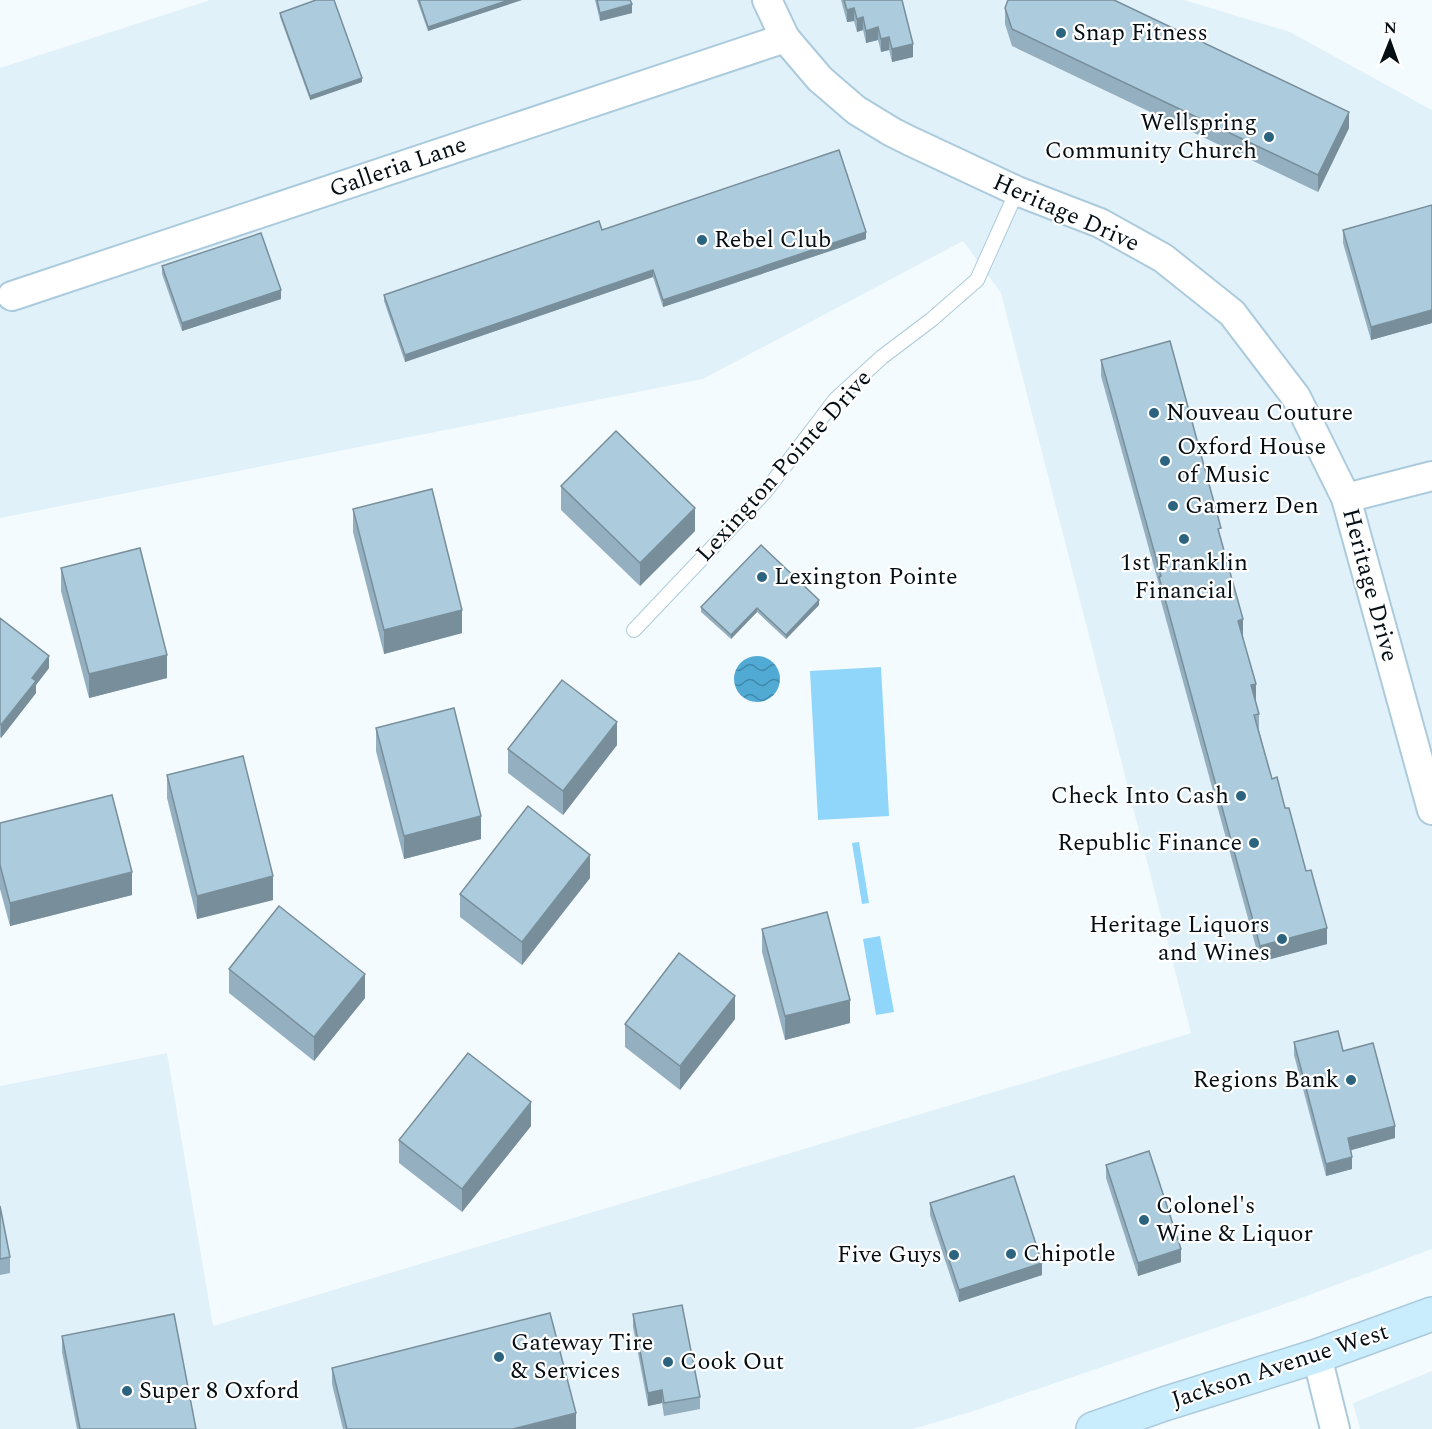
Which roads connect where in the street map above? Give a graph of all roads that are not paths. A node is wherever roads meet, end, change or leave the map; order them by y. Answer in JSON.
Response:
{"nodes":[{"id":1,"x":767,"y":0,"type":"edge"},
{"id":2,"x":785,"y":38,"type":"junction"},
{"id":3,"x":1017,"y":191,"type":"junction"},
{"id":4,"x":12,"y":296,"type":"dead end"},
{"id":5,"x":1432,"y":476,"type":"edge"},
{"id":6,"x":1346,"y":498,"type":"junction"},
{"id":7,"x":634,"y":630,"type":"dead end"},
{"id":8,"x":1432,"y":810,"type":"edge"},
{"id":9,"x":1432,"y":1314,"type":"edge"},
{"id":10,"x":1317,"y":1356,"type":"junction"},
{"id":11,"x":1093,"y":1429,"type":"edge"},
{"id":12,"x":1335,"y":1429,"type":"edge"}],
"edges":[{"from":1,"to":2,"type":"street","name":"Heritage Drive"},
{"from":2,"to":3,"type":"street","name":"Heritage Drive"},
{"from":2,"to":4,"type":"street","name":"Galleria Lane"},
{"from":3,"to":6,"type":"street","name":"Heritage Drive"},
{"from":3,"to":7,"type":"lane","name":"Lexington Pointe Drive"},
{"from":5,"to":6,"type":"street"},
{"from":6,"to":8,"type":"street","name":"Heritage Drive"},
{"from":9,"to":10,"type":"main road","name":"Jackson Avenue West"},
{"from":10,"to":11,"type":"main road","name":"Jackson Avenue West"},
{"from":10,"to":12,"type":"street"}]}
